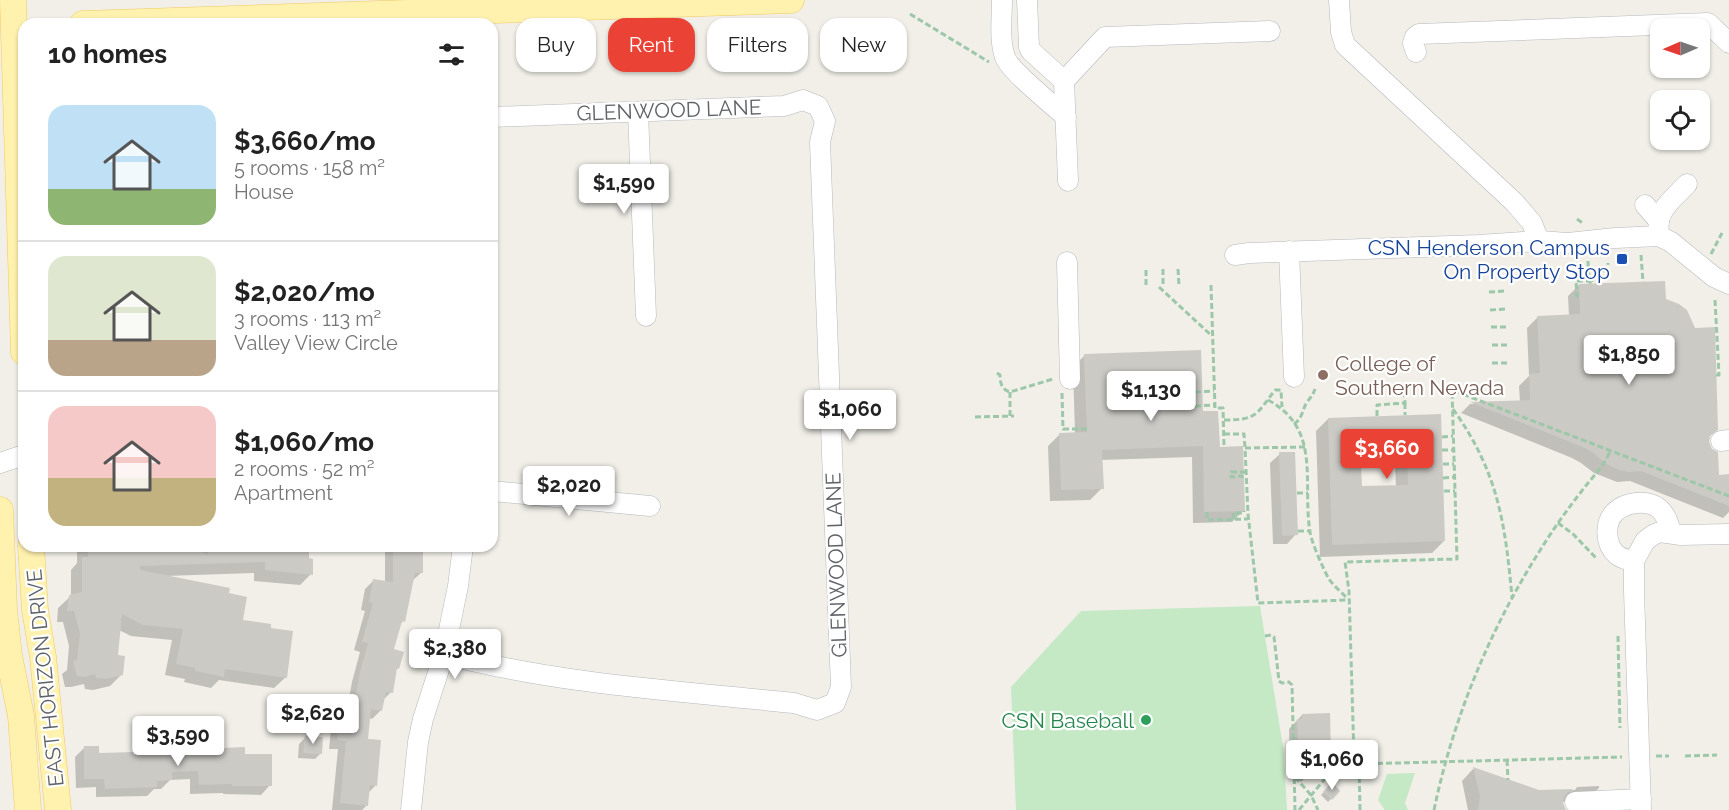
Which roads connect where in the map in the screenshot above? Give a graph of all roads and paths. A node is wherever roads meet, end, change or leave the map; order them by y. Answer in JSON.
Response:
{"nodes":[{"id":1,"x":12,"y":0,"type":"edge"},
{"id":2,"x":294,"y":0,"type":"edge"},
{"id":3,"x":791,"y":0,"type":"edge"},
{"id":4,"x":1002,"y":0,"type":"edge"},
{"id":5,"x":1027,"y":0,"type":"edge"},
{"id":6,"x":1339,"y":0,"type":"edge"},
{"id":7,"x":454,"y":12,"type":"edge"},
{"id":8,"x":910,"y":14,"type":"dead end"},
{"id":9,"x":227,"y":18,"type":"edge"},
{"id":10,"x":317,"y":18,"type":"edge"},
{"id":11,"x":12,"y":25,"type":"edge"},
{"id":12,"x":1270,"y":31,"type":"dead end"},
{"id":13,"x":1729,"y":43,"type":"edge"},
{"id":14,"x":1416,"y":52,"type":"dead end"},
{"id":15,"x":995,"y":65,"type":"dead end"},
{"id":16,"x":1064,"y":81,"type":"junction"},
{"id":17,"x":638,"y":112,"type":"junction"},
{"id":18,"x":498,"y":117,"type":"edge"},
{"id":19,"x":1066,"y":117,"type":"junction"},
{"id":20,"x":18,"y":158,"type":"edge"},
{"id":21,"x":1068,"y":181,"type":"dead end"},
{"id":22,"x":1687,"y":184,"type":"dead end"},
{"id":23,"x":1645,"y":205,"type":"dead end"},
{"id":24,"x":1577,"y":219,"type":"dead end"},
{"id":25,"x":1584,"y":224,"type":"dead end"},
{"id":26,"x":1659,"y":229,"type":"junction"},
{"id":27,"x":1722,"y":233,"type":"dead end"},
{"id":28,"x":1539,"y":241,"type":"junction"},
{"id":29,"x":1289,"y":251,"type":"junction"},
{"id":30,"x":1235,"y":255,"type":"dead end"},
{"id":31,"x":1641,"y":255,"type":"dead end"},
{"id":32,"x":1710,"y":256,"type":"dead end"},
{"id":33,"x":1588,"y":261,"type":"dead end"},
{"id":34,"x":1067,"y":262,"type":"dead end"},
{"id":35,"x":1608,"y":263,"type":"dead end"},
{"id":36,"x":1163,"y":269,"type":"dead end"},
{"id":37,"x":1178,"y":269,"type":"dead end"},
{"id":38,"x":1146,"y":270,"type":"dead end"},
{"id":39,"x":1589,"y":281,"type":"junction"},
{"id":40,"x":1643,"y":282,"type":"dead end"},
{"id":41,"x":1211,"y":285,"type":"dead end"},
{"id":42,"x":1729,"y":285,"type":"edge"},
{"id":43,"x":1179,"y":286,"type":"dead end"},
{"id":44,"x":1146,"y":287,"type":"dead end"},
{"id":45,"x":1506,"y":291,"type":"dead end"},
{"id":46,"x":1489,"y":292,"type":"dead end"},
{"id":47,"x":1579,"y":296,"type":"dead end"},
{"id":48,"x":1715,"y":300,"type":"dead end"},
{"id":49,"x":1506,"y":309,"type":"dead end"},
{"id":50,"x":1490,"y":310,"type":"dead end"},
{"id":51,"x":646,"y":316,"type":"dead end"},
{"id":52,"x":1491,"y":327,"type":"dead end"},
{"id":53,"x":1507,"y":327,"type":"dead end"},
{"id":54,"x":1212,"y":336,"type":"junction"},
{"id":55,"x":1491,"y":345,"type":"dead end"},
{"id":56,"x":1508,"y":345,"type":"dead end"},
{"id":57,"x":1492,"y":363,"type":"dead end"},
{"id":58,"x":1509,"y":363,"type":"dead end"},
{"id":59,"x":997,"y":374,"type":"dead end"},
{"id":60,"x":1716,"y":375,"type":"dead end"},
{"id":61,"x":1293,"y":377,"type":"dead end"},
{"id":62,"x":1063,"y":381,"type":"junction"},
{"id":63,"x":1451,"y":384,"type":"dead end"},
{"id":64,"x":1404,"y":386,"type":"dead end"},
{"id":65,"x":1315,"y":389,"type":"dead end"},
{"id":66,"x":1452,"y":390,"type":"junction"},
{"id":67,"x":1214,"y":391,"type":"junction"},
{"id":68,"x":1010,"y":392,"type":"junction"},
{"id":69,"x":1195,"y":392,"type":"dead end"},
{"id":70,"x":1268,"y":400,"type":"junction"},
{"id":71,"x":1405,"y":404,"type":"junction"},
{"id":72,"x":1215,"y":405,"type":"junction"},
{"id":73,"x":1195,"y":406,"type":"dead end"},
{"id":74,"x":1282,"y":407,"type":"junction"},
{"id":75,"x":1452,"y":408,"type":"junction"},
{"id":76,"x":1405,"y":415,"type":"dead end"},
{"id":77,"x":1377,"y":416,"type":"dead end"},
{"id":78,"x":975,"y":417,"type":"dead end"},
{"id":79,"x":1224,"y":420,"type":"junction"},
{"id":80,"x":1294,"y":424,"type":"junction"},
{"id":81,"x":1087,"y":429,"type":"dead end"},
{"id":82,"x":1224,"y":434,"type":"junction"},
{"id":83,"x":1454,"y":436,"type":"junction"},
{"id":84,"x":1442,"y":437,"type":"dead end"},
{"id":85,"x":1224,"y":446,"type":"dead end"},
{"id":86,"x":1305,"y":447,"type":"junction"},
{"id":87,"x":1245,"y":448,"type":"junction"},
{"id":88,"x":1442,"y":450,"type":"dead end"},
{"id":89,"x":1454,"y":450,"type":"junction"},
{"id":90,"x":1610,"y":451,"type":"junction"},
{"id":91,"x":18,"y":457,"type":"edge"},
{"id":92,"x":0,"y":463,"type":"edge"},
{"id":93,"x":1443,"y":464,"type":"dead end"},
{"id":94,"x":1454,"y":464,"type":"junction"},
{"id":95,"x":1247,"y":472,"type":"junction"},
{"id":96,"x":1455,"y":477,"type":"junction"},
{"id":97,"x":1242,"y":478,"type":"dead end"},
{"id":98,"x":1443,"y":478,"type":"dead end"},
{"id":99,"x":1444,"y":491,"type":"dead end"},
{"id":100,"x":1455,"y":491,"type":"junction"},
{"id":101,"x":498,"y":493,"type":"edge"},
{"id":102,"x":1297,"y":493,"type":"dead end"},
{"id":103,"x":1308,"y":493,"type":"junction"},
{"id":104,"x":1729,"y":496,"type":"edge"},
{"id":105,"x":650,"y":506,"type":"dead end"},
{"id":106,"x":0,"y":510,"type":"edge"},
{"id":107,"x":1244,"y":511,"type":"dead end"},
{"id":108,"x":1207,"y":512,"type":"dead end"},
{"id":109,"x":1233,"y":519,"type":"junction"},
{"id":110,"x":1249,"y":519,"type":"junction"},
{"id":111,"x":1558,"y":523,"type":"junction"},
{"id":112,"x":1298,"y":531,"type":"dead end"},
{"id":113,"x":1310,"y":531,"type":"junction"},
{"id":114,"x":1671,"y":533,"type":"junction"},
{"id":115,"x":1729,"y":534,"type":"edge"},
{"id":116,"x":31,"y":552,"type":"edge"},
{"id":117,"x":462,"y":552,"type":"edge"},
{"id":118,"x":1634,"y":561,"type":"junction"},
{"id":119,"x":1602,"y":563,"type":"dead end"},
{"id":120,"x":1512,"y":599,"type":"junction"},
{"id":121,"x":1349,"y":600,"type":"junction"},
{"id":122,"x":1620,"y":632,"type":"dead end"},
{"id":123,"x":1265,"y":636,"type":"dead end"},
{"id":124,"x":444,"y":654,"type":"junction"},
{"id":125,"x":8,"y":691,"type":"edge"},
{"id":126,"x":1622,"y":736,"type":"dead end"},
{"id":127,"x":1353,"y":745,"type":"junction"},
{"id":128,"x":1623,"y":750,"type":"dead end"},
{"id":129,"x":1717,"y":755,"type":"dead end"},
{"id":130,"x":1669,"y":756,"type":"dead end"},
{"id":131,"x":1685,"y":756,"type":"dead end"},
{"id":132,"x":1623,"y":757,"type":"junction"},
{"id":133,"x":1630,"y":757,"type":"dead end"},
{"id":134,"x":1648,"y":757,"type":"dead end"},
{"id":135,"x":1507,"y":760,"type":"junction"},
{"id":136,"x":1446,"y":762,"type":"junction"},
{"id":137,"x":1359,"y":764,"type":"junction"},
{"id":138,"x":1294,"y":776,"type":"junction"},
{"id":139,"x":1508,"y":780,"type":"dead end"},
{"id":140,"x":1311,"y":795,"type":"junction"},
{"id":141,"x":1575,"y":802,"type":"dead end"},
{"id":142,"x":1641,"y":805,"type":"edge"},
{"id":143,"x":28,"y":810,"type":"edge"},
{"id":144,"x":58,"y":810,"type":"edge"},
{"id":145,"x":411,"y":810,"type":"edge"},
{"id":146,"x":1297,"y":810,"type":"edge"},
{"id":147,"x":1318,"y":810,"type":"edge"},
{"id":148,"x":1360,"y":810,"type":"edge"},
{"id":149,"x":1434,"y":810,"type":"edge"}],
"edges":[{"from":1,"to":11,"type":"main road"},
{"from":2,"to":9,"type":"main road"},
{"from":3,"to":7,"type":"main road"},
{"from":4,"to":19,"type":"street"},
{"from":5,"to":16,"type":"street"},
{"from":6,"to":28,"type":"street"},
{"from":7,"to":10,"type":"main road"},
{"from":8,"to":15,"type":"path"},
{"from":11,"to":20,"type":"main road"},
{"from":12,"to":16,"type":"street"},
{"from":13,"to":14,"type":"street"},
{"from":16,"to":19,"type":"street"},
{"from":17,"to":18,"type":"street","name":"GLENWOOD LANE"},
{"from":17,"to":51,"type":"street"},
{"from":17,"to":124,"type":"street","name":"GLENWOOD LANE"},
{"from":19,"to":21,"type":"street"},
{"from":22,"to":26,"type":"street"},
{"from":23,"to":26,"type":"street"},
{"from":24,"to":25,"type":"path"},
{"from":26,"to":28,"type":"street"},
{"from":26,"to":42,"type":"street"},
{"from":27,"to":32,"type":"path"},
{"from":28,"to":29,"type":"street"},
{"from":29,"to":30,"type":"street"},
{"from":29,"to":61,"type":"street"},
{"from":31,"to":40,"type":"path"},
{"from":33,"to":39,"type":"path"},
{"from":34,"to":62,"type":"street"},
{"from":35,"to":39,"type":"path"},
{"from":36,"to":54,"type":"path"},
{"from":37,"to":43,"type":"path"},
{"from":38,"to":44,"type":"path"},
{"from":39,"to":47,"type":"path"},
{"from":41,"to":54,"type":"path"},
{"from":45,"to":46,"type":"path"},
{"from":48,"to":60,"type":"path"},
{"from":49,"to":50,"type":"path"},
{"from":52,"to":53,"type":"path"},
{"from":54,"to":67,"type":"path"},
{"from":55,"to":56,"type":"path"},
{"from":57,"to":58,"type":"path"},
{"from":59,"to":68,"type":"path"},
{"from":62,"to":68,"type":"path"},
{"from":62,"to":81,"type":"path"},
{"from":63,"to":66,"type":"path"},
{"from":64,"to":71,"type":"path"},
{"from":65,"to":80,"type":"path"},
{"from":66,"to":75,"type":"path"},
{"from":66,"to":90,"type":"path"},
{"from":67,"to":69,"type":"path"},
{"from":67,"to":72,"type":"path"},
{"from":68,"to":78,"type":"path"},
{"from":70,"to":74,"type":"path"},
{"from":70,"to":74,"type":"path"},
{"from":70,"to":79,"type":"path"},
{"from":71,"to":76,"type":"path"},
{"from":71,"to":77,"type":"path"},
{"from":72,"to":73,"type":"path"},
{"from":72,"to":79,"type":"path"},
{"from":74,"to":80,"type":"path"},
{"from":75,"to":83,"type":"path"},
{"from":75,"to":120,"type":"path"},
{"from":79,"to":82,"type":"path"},
{"from":80,"to":86,"type":"path"},
{"from":82,"to":85,"type":"path"},
{"from":82,"to":87,"type":"path"},
{"from":83,"to":84,"type":"path"},
{"from":83,"to":89,"type":"path"},
{"from":86,"to":87,"type":"path"},
{"from":86,"to":103,"type":"path"},
{"from":87,"to":95,"type":"path"},
{"from":88,"to":89,"type":"path"},
{"from":89,"to":94,"type":"path"},
{"from":90,"to":104,"type":"path"},
{"from":90,"to":111,"type":"path"},
{"from":91,"to":92,"type":"street"},
{"from":93,"to":94,"type":"path"},
{"from":94,"to":96,"type":"path"},
{"from":95,"to":97,"type":"path"},
{"from":95,"to":110,"type":"path"},
{"from":96,"to":98,"type":"path"},
{"from":96,"to":100,"type":"path"},
{"from":99,"to":100,"type":"path"},
{"from":100,"to":121,"type":"path"},
{"from":101,"to":105,"type":"street"},
{"from":102,"to":103,"type":"path"},
{"from":103,"to":113,"type":"path"},
{"from":106,"to":125,"type":"main road","name":"EAST HORIZON DRIVE"},
{"from":107,"to":109,"type":"path"},
{"from":108,"to":109,"type":"path"},
{"from":109,"to":110,"type":"path"},
{"from":110,"to":121,"type":"path"},
{"from":111,"to":119,"type":"path"},
{"from":111,"to":120,"type":"path"},
{"from":112,"to":113,"type":"path"},
{"from":113,"to":121,"type":"path"},
{"from":114,"to":115,"type":"street"},
{"from":114,"to":118,"type":"street"},
{"from":114,"to":118,"type":"street"},
{"from":116,"to":144,"type":"main road","name":"EAST HORIZON DRIVE"},
{"from":117,"to":124,"type":"street"},
{"from":118,"to":142,"type":"street"},
{"from":120,"to":136,"type":"path"},
{"from":121,"to":127,"type":"path"},
{"from":122,"to":126,"type":"path"},
{"from":123,"to":138,"type":"path"},
{"from":124,"to":145,"type":"street"},
{"from":125,"to":143,"type":"main road","name":"EAST HORIZON DRIVE"},
{"from":127,"to":137,"type":"path"},
{"from":127,"to":140,"type":"path"},
{"from":128,"to":132,"type":"path"},
{"from":129,"to":131,"type":"path"},
{"from":130,"to":134,"type":"path"},
{"from":132,"to":133,"type":"path"},
{"from":132,"to":135,"type":"path"},
{"from":135,"to":136,"type":"path"},
{"from":135,"to":139,"type":"path"},
{"from":136,"to":137,"type":"path"},
{"from":136,"to":149,"type":"path"},
{"from":137,"to":148,"type":"path"},
{"from":138,"to":140,"type":"path"},
{"from":138,"to":146,"type":"path"},
{"from":140,"to":146,"type":"path"},
{"from":140,"to":147,"type":"path"},
{"from":141,"to":142,"type":"street"}]}
